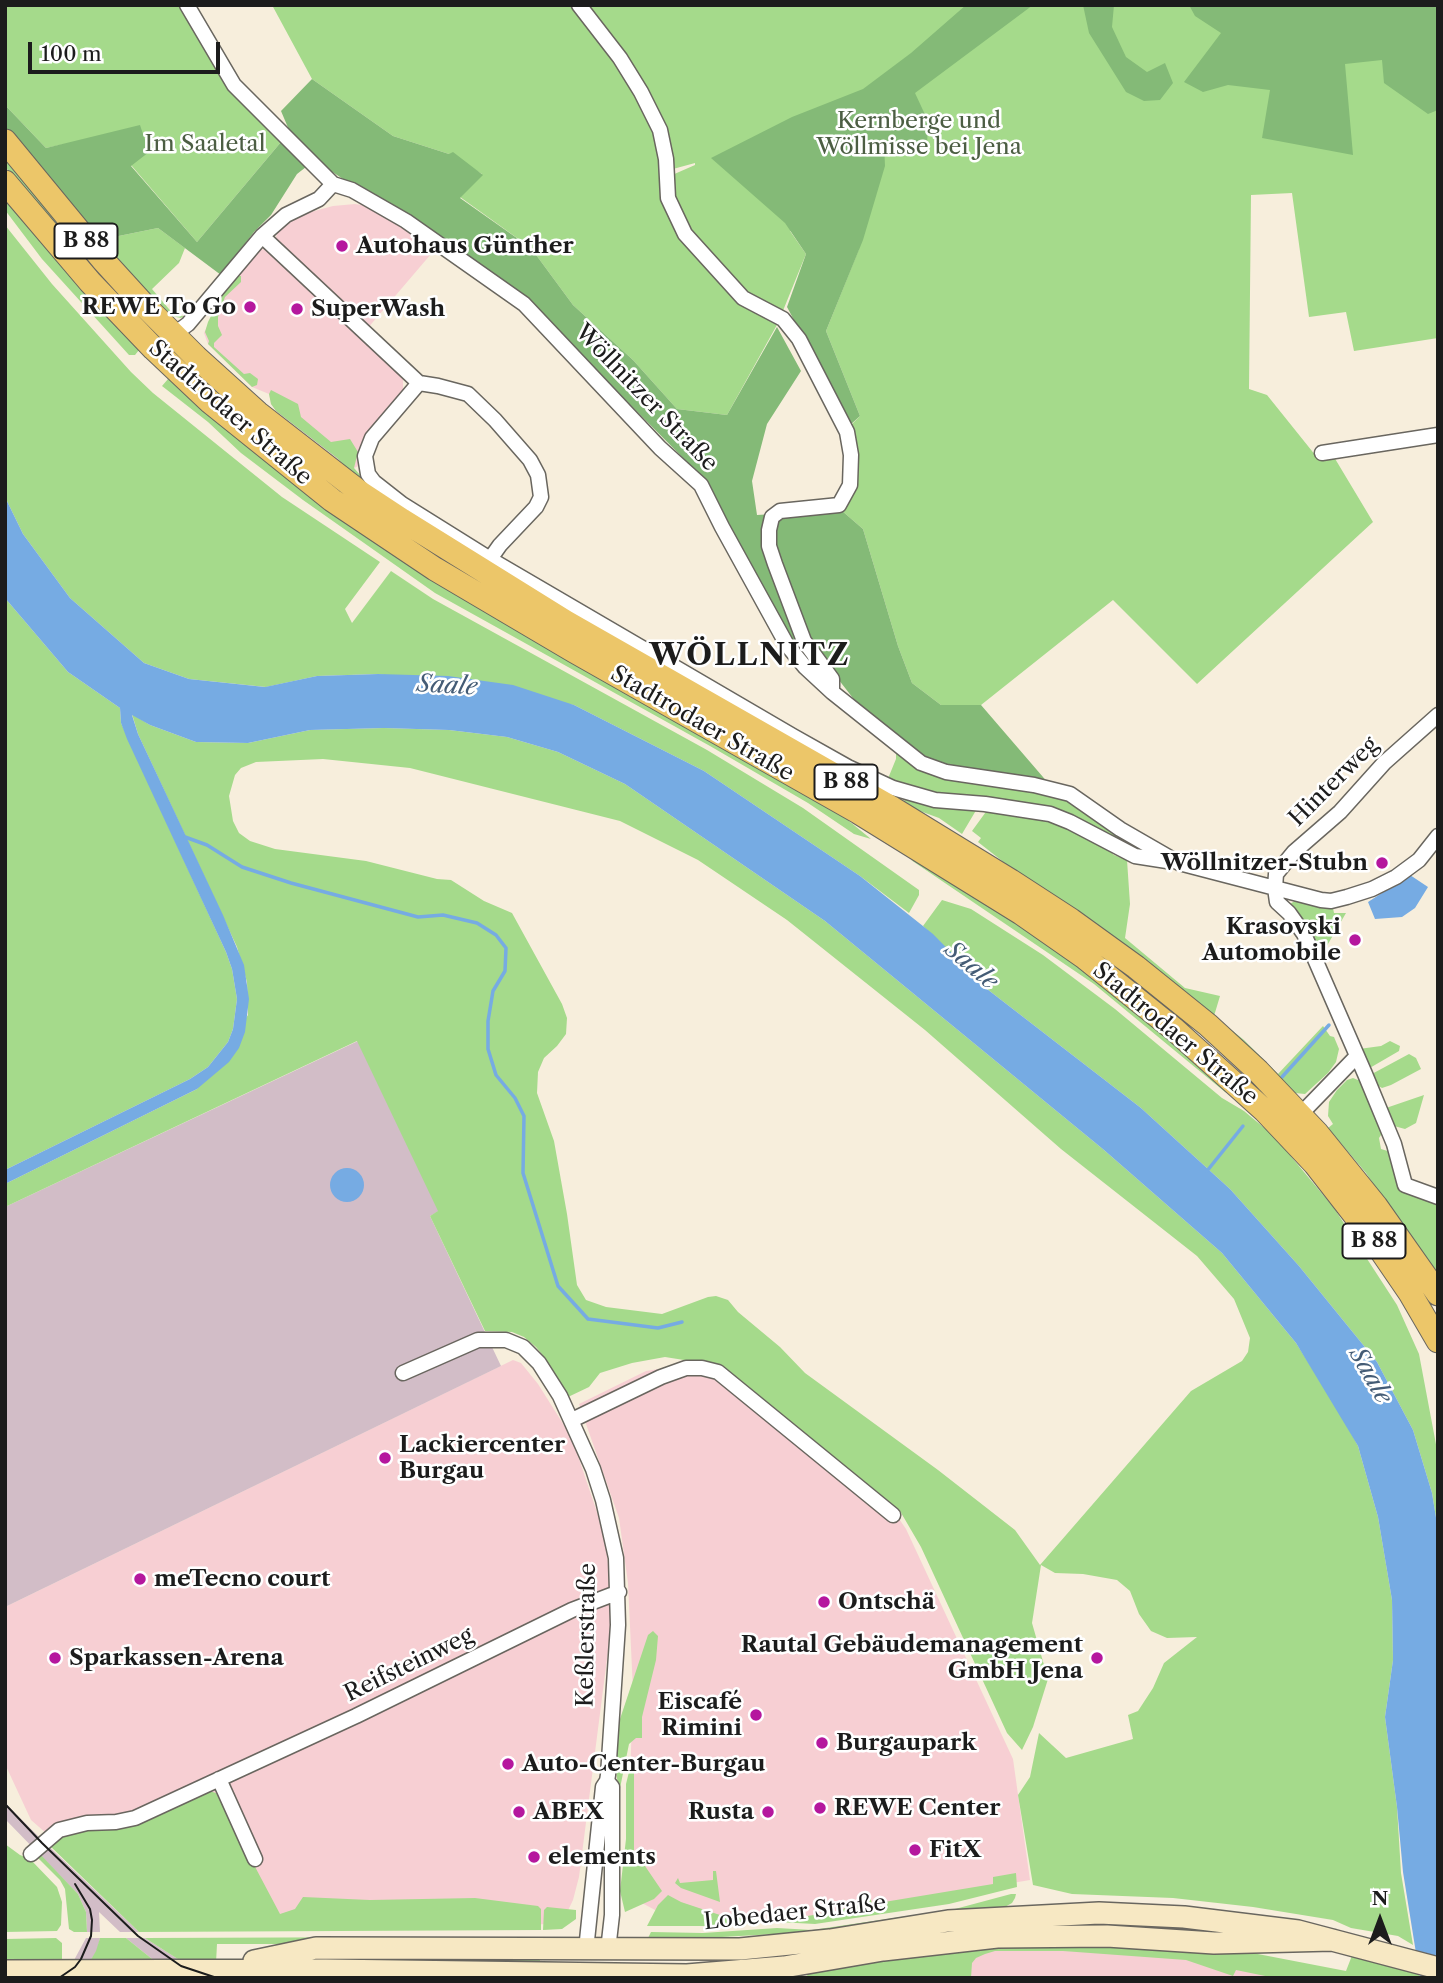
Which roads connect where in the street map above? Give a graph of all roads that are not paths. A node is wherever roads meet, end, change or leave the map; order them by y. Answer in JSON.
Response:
{"nodes":[{"id":1,"x":187,"y":5,"type":"edge"},
{"id":2,"x":579,"y":5,"type":"edge"},
{"id":3,"x":5,"y":141,"type":"edge"},
{"id":4,"x":5,"y":182,"type":"edge"},
{"id":5,"x":333,"y":184,"type":"junction"},
{"id":6,"x":262,"y":236,"type":"junction"},
{"id":7,"x":173,"y":335,"type":"junction"},
{"id":8,"x":154,"y":349,"type":"junction"},
{"id":9,"x":419,"y":383,"type":"junction"},
{"id":10,"x":1438,"y":435,"type":"edge"},
{"id":11,"x":1322,"y":453,"type":"dead end"},
{"id":12,"x":490,"y":559,"type":"junction"},
{"id":13,"x":832,"y":692,"type":"junction"},
{"id":14,"x":1438,"y":715,"type":"edge"},
{"id":15,"x":1438,"y":836,"type":"edge"},
{"id":16,"x":1179,"y":863,"type":"junction"},
{"id":17,"x":1275,"y":888,"type":"junction"},
{"id":18,"x":1357,"y":1056,"type":"junction"},
{"id":19,"x":1293,"y":1123,"type":"junction"},
{"id":20,"x":1438,"y":1197,"type":"edge"},
{"id":21,"x":1438,"y":1294,"type":"edge"},
{"id":22,"x":1438,"y":1341,"type":"edge"},
{"id":23,"x":403,"y":1373,"type":"dead end"},
{"id":24,"x":572,"y":1420,"type":"junction"},
{"id":25,"x":893,"y":1515,"type":"dead end"},
{"id":26,"x":619,"y":1592,"type":"junction"},
{"id":27,"x":219,"y":1779,"type":"junction"},
{"id":28,"x":607,"y":1781,"type":"junction"},
{"id":29,"x":31,"y":1854,"type":"dead end"},
{"id":30,"x":256,"y":1859,"type":"dead end"},
{"id":31,"x":1332,"y":1940,"type":"junction"},
{"id":32,"x":586,"y":1950,"type":"junction"},
{"id":33,"x":608,"y":1950,"type":"junction"},
{"id":34,"x":1438,"y":1968,"type":"edge"},
{"id":35,"x":221,"y":1970,"type":"junction"},
{"id":36,"x":5,"y":1971,"type":"edge"},
{"id":37,"x":583,"y":1976,"type":"edge"},
{"id":38,"x":605,"y":1976,"type":"edge"}],
"edges":[{"from":1,"to":5,"type":"street","name":"Wöllnitzer Straße"},
{"from":2,"to":13,"type":"street"},
{"from":3,"to":7,"type":"main road","name":"Stadtrodaer Straße","number":"B 88"},
{"from":4,"to":8,"type":"main road","name":"Stadtrodaer Straße","number":"B 88"},
{"from":5,"to":6,"type":"street"},
{"from":5,"to":13,"type":"street","name":"Wöllnitzer Straße"},
{"from":6,"to":7,"type":"street"},
{"from":6,"to":9,"type":"street"},
{"from":7,"to":8,"type":"main road"},
{"from":7,"to":19,"type":"main road","name":"Stadtrodaer Straße","number":"B 88"},
{"from":8,"to":19,"type":"main road","name":"Stadtrodaer Straße","number":"B 88"},
{"from":9,"to":12,"type":"street"},
{"from":9,"to":12,"type":"street"},
{"from":10,"to":11,"type":"street"},
{"from":12,"to":16,"type":"street"},
{"from":13,"to":16,"type":"street","name":"Wöllnitzer Straße"},
{"from":14,"to":17,"type":"street","name":"Hinterweg"},
{"from":15,"to":17,"type":"street","name":"Wöllnitzer Straße"},
{"from":16,"to":17,"type":"street","name":"Wöllnitzer Straße"},
{"from":17,"to":18,"type":"street"},
{"from":18,"to":19,"type":"street"},
{"from":18,"to":20,"type":"street"},
{"from":19,"to":21,"type":"main road","name":"Stadtrodaer Straße","number":"B 88"},
{"from":19,"to":22,"type":"main road","name":"Stadtrodaer Straße","number":"B 88"},
{"from":23,"to":24,"type":"street","name":"Keßlerstraße"},
{"from":24,"to":25,"type":"street"},
{"from":24,"to":26,"type":"street","name":"Keßlerstraße"},
{"from":26,"to":27,"type":"street","name":"Reifsteinweg"},
{"from":26,"to":28,"type":"street","name":"Keßlerstraße"},
{"from":27,"to":29,"type":"street","name":"Reifsteinweg"},
{"from":27,"to":30,"type":"street"},
{"from":28,"to":32,"type":"street","name":"Keßlerstraße"},
{"from":28,"to":33,"type":"street","name":"Keßlerstraße"},
{"from":31,"to":33,"type":"main road","name":"Lobedaer Straße"},
{"from":31,"to":34,"type":"main road","name":"Lobedaer Straße"},
{"from":31,"to":38,"type":"main road","name":"Lobedaer Straße"},
{"from":32,"to":33,"type":"main road","name":"Lobedaer Straße"},
{"from":32,"to":35,"type":"main road","name":"Lobedaer Straße"},
{"from":32,"to":37,"type":"main road","name":"Keßlerstraße"},
{"from":33,"to":38,"type":"main road","name":"Keßlerstraße"},
{"from":35,"to":36,"type":"main road","name":"Lobedaer Straße"},
{"from":35,"to":37,"type":"main road","name":"Lobedaer Straße"},
{"from":37,"to":38,"type":"main road","name":"Lobedaer Straße"}]}
